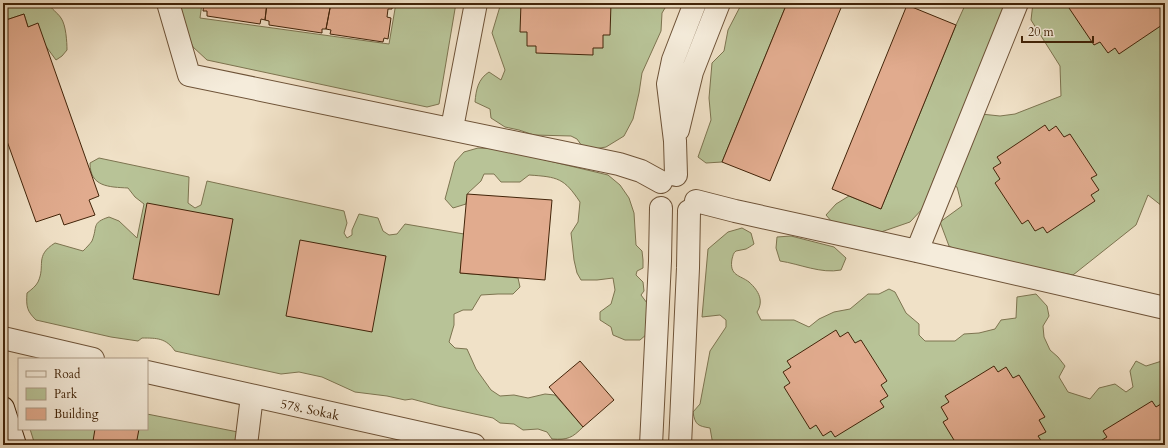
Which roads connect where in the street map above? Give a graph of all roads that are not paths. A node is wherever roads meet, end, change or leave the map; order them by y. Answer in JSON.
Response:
{"nodes":[{"id":1,"x":168,"y":3,"type":"edge"},
{"id":2,"x":476,"y":3,"type":"edge"},
{"id":3,"x":695,"y":3,"type":"edge"},
{"id":4,"x":719,"y":3,"type":"edge"},
{"id":5,"x":1017,"y":3,"type":"edge"},
{"id":6,"x":452,"y":128,"type":"junction"},
{"id":7,"x":675,"y":141,"type":"junction"},
{"id":8,"x":668,"y":178,"type":"junction"},
{"id":9,"x":692,"y":206,"type":"junction"},
{"id":10,"x":661,"y":208,"type":"junction"},
{"id":11,"x":917,"y":251,"type":"junction"},
{"id":12,"x":1165,"y":308,"type":"edge"},
{"id":13,"x":3,"y":338,"type":"edge"},
{"id":14,"x":88,"y":358,"type":"edge"},
{"id":15,"x":148,"y":372,"type":"edge"},
{"id":16,"x":252,"y":396,"type":"junction"},
{"id":17,"x":3,"y":408,"type":"edge"},
{"id":18,"x":15,"y":445,"type":"edge"},
{"id":19,"x":246,"y":445,"type":"edge"},
{"id":20,"x":472,"y":445,"type":"edge"},
{"id":21,"x":651,"y":445,"type":"edge"},
{"id":22,"x":680,"y":445,"type":"edge"}],
"edges":[{"from":1,"to":6,"type":"street"},
{"from":2,"to":6,"type":"street"},
{"from":3,"to":7,"type":"street"},
{"from":4,"to":7,"type":"street"},
{"from":5,"to":11,"type":"street"},
{"from":6,"to":8,"type":"street"},
{"from":7,"to":8,"type":"street"},
{"from":8,"to":9,"type":"street"},
{"from":8,"to":10,"type":"street"},
{"from":9,"to":10,"type":"street"},
{"from":9,"to":11,"type":"street"},
{"from":9,"to":22,"type":"street"},
{"from":10,"to":21,"type":"street"},
{"from":11,"to":12,"type":"street"},
{"from":13,"to":14,"type":"street"},
{"from":15,"to":16,"type":"street","name":"578. Sokak"},
{"from":16,"to":19,"type":"street"},
{"from":16,"to":20,"type":"street","name":"578. Sokak"},
{"from":17,"to":18,"type":"street"}]}
